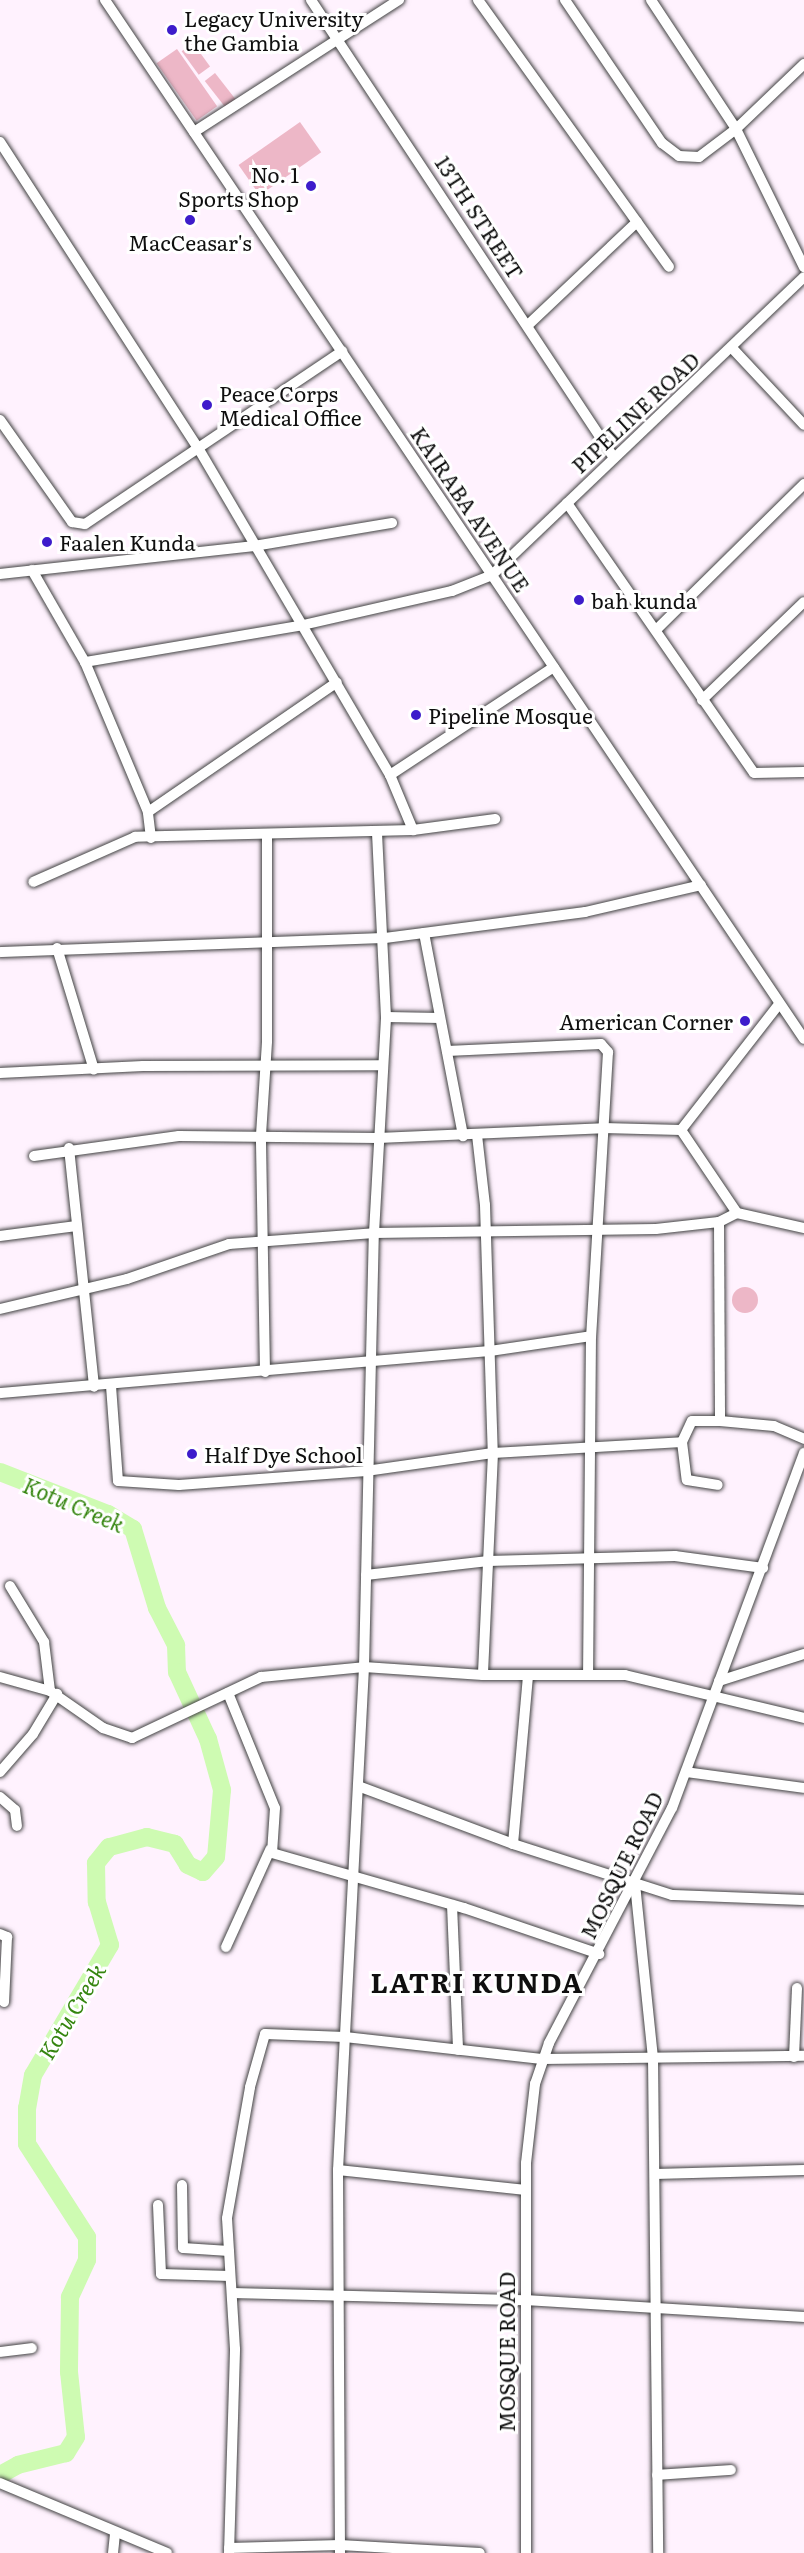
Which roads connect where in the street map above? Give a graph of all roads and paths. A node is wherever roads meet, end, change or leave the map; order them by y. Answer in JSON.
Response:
{"nodes":[{"id":1,"x":105,"y":0,"type":"edge"},
{"id":2,"x":311,"y":0,"type":"edge"},
{"id":3,"x":399,"y":0,"type":"edge"},
{"id":4,"x":478,"y":0,"type":"edge"},
{"id":5,"x":565,"y":0,"type":"edge"},
{"id":6,"x":651,"y":0,"type":"edge"},
{"id":7,"x":339,"y":40,"type":"junction"},
{"id":8,"x":804,"y":64,"type":"edge"},
{"id":9,"x":736,"y":129,"type":"junction"},
{"id":10,"x":194,"y":132,"type":"junction"},
{"id":11,"x":0,"y":142,"type":"edge"},
{"id":12,"x":637,"y":222,"type":"junction"},
{"id":13,"x":669,"y":267,"type":"dead end"},
{"id":14,"x":804,"y":267,"type":"edge"},
{"id":15,"x":804,"y":277,"type":"edge"},
{"id":16,"x":528,"y":325,"type":"junction"},
{"id":17,"x":732,"y":348,"type":"junction"},
{"id":18,"x":342,"y":351,"type":"junction"},
{"id":19,"x":0,"y":420,"type":"edge"},
{"id":20,"x":804,"y":425,"type":"edge"},
{"id":21,"x":197,"y":446,"type":"junction"},
{"id":22,"x":614,"y":458,"type":"junction"},
{"id":23,"x":804,"y":484,"type":"edge"},
{"id":24,"x":567,"y":503,"type":"junction"},
{"id":25,"x":392,"y":524,"type":"dead end"},
{"id":26,"x":254,"y":546,"type":"junction"},
{"id":27,"x":32,"y":570,"type":"junction"},
{"id":28,"x":0,"y":573,"type":"edge"},
{"id":29,"x":492,"y":575,"type":"junction"},
{"id":30,"x":804,"y":602,"type":"edge"},
{"id":31,"x":303,"y":625,"type":"junction"},
{"id":32,"x":656,"y":630,"type":"junction"},
{"id":33,"x":85,"y":662,"type":"junction"},
{"id":34,"x":554,"y":666,"type":"junction"},
{"id":35,"x":337,"y":682,"type":"junction"},
{"id":36,"x":702,"y":700,"type":"junction"},
{"id":37,"x":804,"y":772,"type":"edge"},
{"id":38,"x":390,"y":775,"type":"junction"},
{"id":39,"x":148,"y":812,"type":"junction"},
{"id":40,"x":495,"y":819,"type":"dead end"},
{"id":41,"x":413,"y":830,"type":"junction"},
{"id":42,"x":376,"y":833,"type":"junction"},
{"id":43,"x":267,"y":835,"type":"junction"},
{"id":44,"x":151,"y":838,"type":"junction"},
{"id":45,"x":33,"y":882,"type":"dead end"},
{"id":46,"x":701,"y":885,"type":"junction"},
{"id":47,"x":424,"y":933,"type":"junction"},
{"id":48,"x":385,"y":938,"type":"junction"},
{"id":49,"x":268,"y":946,"type":"junction"},
{"id":50,"x":57,"y":948,"type":"junction"},
{"id":51,"x":0,"y":952,"type":"edge"},
{"id":52,"x":779,"y":1004,"type":"junction"},
{"id":53,"x":386,"y":1017,"type":"junction"},
{"id":54,"x":440,"y":1018,"type":"junction"},
{"id":55,"x":804,"y":1039,"type":"edge"},
{"id":56,"x":447,"y":1051,"type":"junction"},
{"id":57,"x":266,"y":1064,"type":"junction"},
{"id":58,"x":382,"y":1065,"type":"junction"},
{"id":59,"x":94,"y":1070,"type":"junction"},
{"id":60,"x":0,"y":1073,"type":"edge"},
{"id":61,"x":603,"y":1128,"type":"junction"},
{"id":62,"x":681,"y":1130,"type":"junction"},
{"id":63,"x":261,"y":1135,"type":"junction"},
{"id":64,"x":477,"y":1135,"type":"junction"},
{"id":65,"x":463,"y":1136,"type":"junction"},
{"id":66,"x":378,"y":1138,"type":"junction"},
{"id":67,"x":69,"y":1148,"type":"junction"},
{"id":68,"x":34,"y":1156,"type":"dead end"},
{"id":69,"x":737,"y":1213,"type":"junction"},
{"id":70,"x":719,"y":1222,"type":"junction"},
{"id":71,"x":76,"y":1226,"type":"junction"},
{"id":72,"x":597,"y":1227,"type":"junction"},
{"id":73,"x":804,"y":1228,"type":"edge"},
{"id":74,"x":486,"y":1231,"type":"junction"},
{"id":75,"x":374,"y":1233,"type":"junction"},
{"id":76,"x":0,"y":1236,"type":"edge"},
{"id":77,"x":263,"y":1241,"type":"junction"},
{"id":78,"x":84,"y":1290,"type":"junction"},
{"id":79,"x":0,"y":1309,"type":"edge"},
{"id":80,"x":591,"y":1336,"type":"junction"},
{"id":81,"x":489,"y":1351,"type":"junction"},
{"id":82,"x":371,"y":1360,"type":"junction"},
{"id":83,"x":265,"y":1372,"type":"junction"},
{"id":84,"x":111,"y":1386,"type":"junction"},
{"id":85,"x":94,"y":1387,"type":"junction"},
{"id":86,"x":0,"y":1393,"type":"edge"},
{"id":87,"x":720,"y":1421,"type":"junction"},
{"id":88,"x":804,"y":1439,"type":"edge"},
{"id":89,"x":682,"y":1442,"type":"junction"},
{"id":90,"x":591,"y":1446,"type":"junction"},
{"id":91,"x":493,"y":1453,"type":"junction"},
{"id":92,"x":804,"y":1453,"type":"edge"},
{"id":93,"x":366,"y":1471,"type":"junction"},
{"id":94,"x":718,"y":1485,"type":"dead end"},
{"id":95,"x":589,"y":1558,"type":"junction"},
{"id":96,"x":488,"y":1561,"type":"junction"},
{"id":97,"x":763,"y":1568,"type":"junction"},
{"id":98,"x":366,"y":1575,"type":"junction"},
{"id":99,"x":10,"y":1586,"type":"dead end"},
{"id":100,"x":804,"y":1654,"type":"edge"},
{"id":101,"x":363,"y":1667,"type":"junction"},
{"id":102,"x":588,"y":1674,"type":"junction"},
{"id":103,"x":483,"y":1675,"type":"junction"},
{"id":104,"x":528,"y":1676,"type":"junction"},
{"id":105,"x":0,"y":1677,"type":"edge"},
{"id":106,"x":719,"y":1681,"type":"junction"},
{"id":107,"x":54,"y":1692,"type":"junction"},
{"id":108,"x":228,"y":1693,"type":"junction"},
{"id":109,"x":713,"y":1698,"type":"junction"},
{"id":110,"x":804,"y":1718,"type":"edge"},
{"id":111,"x":0,"y":1772,"type":"edge"},
{"id":112,"x":686,"y":1772,"type":"junction"},
{"id":113,"x":358,"y":1786,"type":"junction"},
{"id":114,"x":804,"y":1788,"type":"edge"},
{"id":115,"x":0,"y":1797,"type":"edge"},
{"id":116,"x":17,"y":1826,"type":"dead end"},
{"id":117,"x":513,"y":1844,"type":"junction"},
{"id":118,"x":270,"y":1850,"type":"junction"},
{"id":119,"x":353,"y":1877,"type":"junction"},
{"id":120,"x":635,"y":1883,"type":"junction"},
{"id":121,"x":804,"y":1900,"type":"edge"},
{"id":122,"x":452,"y":1905,"type":"junction"},
{"id":123,"x":0,"y":1934,"type":"edge"},
{"id":124,"x":226,"y":1947,"type":"dead end"},
{"id":125,"x":599,"y":1954,"type":"junction"},
{"id":126,"x":797,"y":1988,"type":"dead end"},
{"id":127,"x":4,"y":2002,"type":"dead end"},
{"id":128,"x":345,"y":2037,"type":"junction"},
{"id":129,"x":458,"y":2050,"type":"junction"},
{"id":130,"x":799,"y":2056,"type":"edge"},
{"id":131,"x":653,"y":2057,"type":"junction"},
{"id":132,"x":542,"y":2059,"type":"junction"},
{"id":133,"x":338,"y":2170,"type":"junction"},
{"id":134,"x":804,"y":2170,"type":"edge"},
{"id":135,"x":654,"y":2174,"type":"junction"},
{"id":136,"x":182,"y":2185,"type":"dead end"},
{"id":137,"x":526,"y":2190,"type":"junction"},
{"id":138,"x":158,"y":2205,"type":"dead end"},
{"id":139,"x":229,"y":2251,"type":"junction"},
{"id":140,"x":231,"y":2276,"type":"junction"},
{"id":141,"x":232,"y":2293,"type":"junction"},
{"id":142,"x":341,"y":2295,"type":"junction"},
{"id":143,"x":525,"y":2300,"type":"junction"},
{"id":144,"x":654,"y":2308,"type":"junction"},
{"id":145,"x":804,"y":2317,"type":"edge"},
{"id":146,"x":804,"y":2324,"type":"edge"},
{"id":147,"x":32,"y":2348,"type":"dead end"},
{"id":148,"x":0,"y":2352,"type":"edge"},
{"id":149,"x":731,"y":2470,"type":"dead end"},
{"id":150,"x":657,"y":2475,"type":"junction"},
{"id":151,"x":0,"y":2484,"type":"edge"},
{"id":152,"x":115,"y":2533,"type":"junction"},
{"id":153,"x":340,"y":2549,"type":"edge"},
{"id":154,"x":229,"y":2551,"type":"edge"},
{"id":155,"x":113,"y":2553,"type":"edge"},
{"id":156,"x":167,"y":2553,"type":"edge"},
{"id":157,"x":480,"y":2553,"type":"edge"},
{"id":158,"x":526,"y":2553,"type":"edge"},
{"id":159,"x":658,"y":2553,"type":"edge"}],
"edges":[{"from":1,"to":10,"type":"street","name":"KAIRABA AVENUE"},
{"from":2,"to":7,"type":"street","name":"13TH STREET"},
{"from":3,"to":7,"type":"street"},
{"from":4,"to":12,"type":"street"},
{"from":5,"to":9,"type":"street"},
{"from":6,"to":9,"type":"street"},
{"from":7,"to":10,"type":"street"},
{"from":7,"to":16,"type":"street","name":"13TH STREET"},
{"from":8,"to":9,"type":"street"},
{"from":9,"to":14,"type":"street"},
{"from":10,"to":18,"type":"street","name":"KAIRABA AVENUE"},
{"from":11,"to":21,"type":"street"},
{"from":12,"to":13,"type":"street"},
{"from":12,"to":16,"type":"street"},
{"from":15,"to":17,"type":"street","name":"PIPELINE ROAD"},
{"from":16,"to":22,"type":"street","name":"13TH STREET"},
{"from":17,"to":20,"type":"street"},
{"from":17,"to":22,"type":"street","name":"PIPELINE ROAD"},
{"from":18,"to":21,"type":"street"},
{"from":18,"to":29,"type":"street","name":"KAIRABA AVENUE"},
{"from":19,"to":21,"type":"street"},
{"from":21,"to":26,"type":"street"},
{"from":22,"to":24,"type":"street","name":"PIPELINE ROAD"},
{"from":23,"to":32,"type":"street"},
{"from":24,"to":29,"type":"street","name":"PIPELINE ROAD"},
{"from":24,"to":32,"type":"street"},
{"from":25,"to":26,"type":"street"},
{"from":26,"to":27,"type":"street"},
{"from":26,"to":31,"type":"street"},
{"from":27,"to":28,"type":"street"},
{"from":27,"to":33,"type":"street"},
{"from":29,"to":31,"type":"street"},
{"from":29,"to":34,"type":"street","name":"KAIRABA AVENUE"},
{"from":30,"to":36,"type":"street"},
{"from":31,"to":33,"type":"street"},
{"from":31,"to":35,"type":"street"},
{"from":32,"to":36,"type":"street"},
{"from":33,"to":39,"type":"street"},
{"from":34,"to":38,"type":"street"},
{"from":34,"to":46,"type":"street","name":"KAIRABA AVENUE"},
{"from":35,"to":38,"type":"street"},
{"from":35,"to":39,"type":"street"},
{"from":36,"to":37,"type":"street"},
{"from":38,"to":41,"type":"street"},
{"from":39,"to":44,"type":"street"},
{"from":40,"to":41,"type":"street"},
{"from":41,"to":42,"type":"street"},
{"from":42,"to":43,"type":"street"},
{"from":42,"to":48,"type":"street"},
{"from":43,"to":44,"type":"street"},
{"from":43,"to":49,"type":"street"},
{"from":44,"to":45,"type":"street"},
{"from":46,"to":47,"type":"street"},
{"from":46,"to":52,"type":"street","name":"KAIRABA AVENUE"},
{"from":47,"to":48,"type":"street"},
{"from":47,"to":54,"type":"street"},
{"from":48,"to":49,"type":"street"},
{"from":48,"to":53,"type":"street"},
{"from":49,"to":50,"type":"street"},
{"from":49,"to":57,"type":"street"},
{"from":50,"to":51,"type":"street"},
{"from":50,"to":59,"type":"street"},
{"from":52,"to":55,"type":"street","name":"KAIRABA AVENUE"},
{"from":52,"to":62,"type":"street"},
{"from":53,"to":54,"type":"street"},
{"from":53,"to":58,"type":"street"},
{"from":54,"to":56,"type":"street"},
{"from":56,"to":61,"type":"street"},
{"from":56,"to":65,"type":"street"},
{"from":57,"to":58,"type":"street"},
{"from":57,"to":59,"type":"street"},
{"from":57,"to":63,"type":"street"},
{"from":58,"to":66,"type":"street"},
{"from":59,"to":60,"type":"street"},
{"from":61,"to":62,"type":"street"},
{"from":61,"to":64,"type":"street"},
{"from":61,"to":72,"type":"street"},
{"from":62,"to":69,"type":"street"},
{"from":63,"to":66,"type":"street"},
{"from":63,"to":67,"type":"street"},
{"from":63,"to":77,"type":"street"},
{"from":64,"to":65,"type":"street"},
{"from":64,"to":74,"type":"street"},
{"from":65,"to":66,"type":"street"},
{"from":66,"to":75,"type":"street"},
{"from":67,"to":68,"type":"street"},
{"from":67,"to":71,"type":"street"},
{"from":69,"to":70,"type":"street"},
{"from":69,"to":73,"type":"street"},
{"from":70,"to":72,"type":"street"},
{"from":70,"to":87,"type":"street"},
{"from":71,"to":76,"type":"street"},
{"from":71,"to":78,"type":"street"},
{"from":72,"to":74,"type":"street"},
{"from":72,"to":80,"type":"street"},
{"from":74,"to":75,"type":"street"},
{"from":74,"to":81,"type":"street"},
{"from":75,"to":77,"type":"street"},
{"from":75,"to":82,"type":"street"},
{"from":77,"to":78,"type":"street"},
{"from":77,"to":83,"type":"street"},
{"from":78,"to":79,"type":"street"},
{"from":78,"to":85,"type":"street"},
{"from":80,"to":81,"type":"street"},
{"from":80,"to":90,"type":"street"},
{"from":81,"to":82,"type":"street"},
{"from":81,"to":91,"type":"street"},
{"from":82,"to":83,"type":"street"},
{"from":82,"to":93,"type":"street"},
{"from":83,"to":84,"type":"street"},
{"from":84,"to":85,"type":"street"},
{"from":84,"to":93,"type":"street"},
{"from":85,"to":86,"type":"street"},
{"from":87,"to":88,"type":"street"},
{"from":87,"to":89,"type":"street"},
{"from":89,"to":90,"type":"street"},
{"from":89,"to":94,"type":"street"},
{"from":90,"to":91,"type":"street"},
{"from":90,"to":95,"type":"street"},
{"from":91,"to":93,"type":"street"},
{"from":91,"to":96,"type":"street"},
{"from":92,"to":97,"type":"street","name":"MOSQUE ROAD"},
{"from":93,"to":98,"type":"street"},
{"from":95,"to":96,"type":"street"},
{"from":95,"to":97,"type":"street"},
{"from":95,"to":102,"type":"street"},
{"from":96,"to":98,"type":"street"},
{"from":96,"to":103,"type":"street"},
{"from":97,"to":106,"type":"street","name":"MOSQUE ROAD"},
{"from":98,"to":101,"type":"street"},
{"from":99,"to":107,"type":"street"},
{"from":100,"to":106,"type":"street"},
{"from":101,"to":103,"type":"street"},
{"from":101,"to":108,"type":"street"},
{"from":101,"to":113,"type":"street"},
{"from":102,"to":104,"type":"street"},
{"from":102,"to":109,"type":"street"},
{"from":103,"to":104,"type":"street"},
{"from":104,"to":117,"type":"street"},
{"from":105,"to":107,"type":"street"},
{"from":106,"to":109,"type":"street","name":"MOSQUE ROAD"},
{"from":107,"to":108,"type":"street"},
{"from":107,"to":111,"type":"street"},
{"from":108,"to":118,"type":"street"},
{"from":109,"to":110,"type":"street"},
{"from":109,"to":112,"type":"street","name":"MOSQUE ROAD"},
{"from":112,"to":114,"type":"street"},
{"from":112,"to":120,"type":"street","name":"MOSQUE ROAD"},
{"from":113,"to":117,"type":"street"},
{"from":113,"to":119,"type":"street"},
{"from":115,"to":116,"type":"street"},
{"from":117,"to":120,"type":"street"},
{"from":118,"to":119,"type":"street"},
{"from":118,"to":124,"type":"street"},
{"from":119,"to":122,"type":"street"},
{"from":119,"to":128,"type":"street"},
{"from":120,"to":121,"type":"street"},
{"from":120,"to":125,"type":"street","name":"MOSQUE ROAD"},
{"from":120,"to":131,"type":"street"},
{"from":122,"to":125,"type":"street"},
{"from":122,"to":129,"type":"street"},
{"from":123,"to":127,"type":"street"},
{"from":125,"to":132,"type":"street","name":"MOSQUE ROAD"},
{"from":126,"to":130,"type":"street"},
{"from":128,"to":129,"type":"street"},
{"from":128,"to":133,"type":"street"},
{"from":128,"to":139,"type":"street"},
{"from":129,"to":132,"type":"street"},
{"from":130,"to":131,"type":"street"},
{"from":131,"to":132,"type":"street"},
{"from":131,"to":135,"type":"street"},
{"from":132,"to":137,"type":"street","name":"MOSQUE ROAD"},
{"from":133,"to":137,"type":"street"},
{"from":133,"to":142,"type":"street"},
{"from":134,"to":135,"type":"street"},
{"from":135,"to":144,"type":"street"},
{"from":136,"to":139,"type":"street"},
{"from":137,"to":143,"type":"street","name":"MOSQUE ROAD"},
{"from":138,"to":140,"type":"street"},
{"from":139,"to":140,"type":"street"},
{"from":140,"to":141,"type":"street"},
{"from":141,"to":142,"type":"street"},
{"from":141,"to":154,"type":"street"},
{"from":142,"to":143,"type":"street"},
{"from":142,"to":153,"type":"street"},
{"from":143,"to":144,"type":"street"},
{"from":143,"to":158,"type":"street","name":"MOSQUE ROAD"},
{"from":144,"to":145,"type":"street"},
{"from":144,"to":150,"type":"street"},
{"from":145,"to":146,"type":"street"},
{"from":147,"to":148,"type":"street"},
{"from":149,"to":150,"type":"street"},
{"from":150,"to":159,"type":"street"},
{"from":151,"to":152,"type":"street"},
{"from":152,"to":155,"type":"street"},
{"from":152,"to":156,"type":"street"},
{"from":153,"to":154,"type":"street"},
{"from":153,"to":157,"type":"street"}]}
